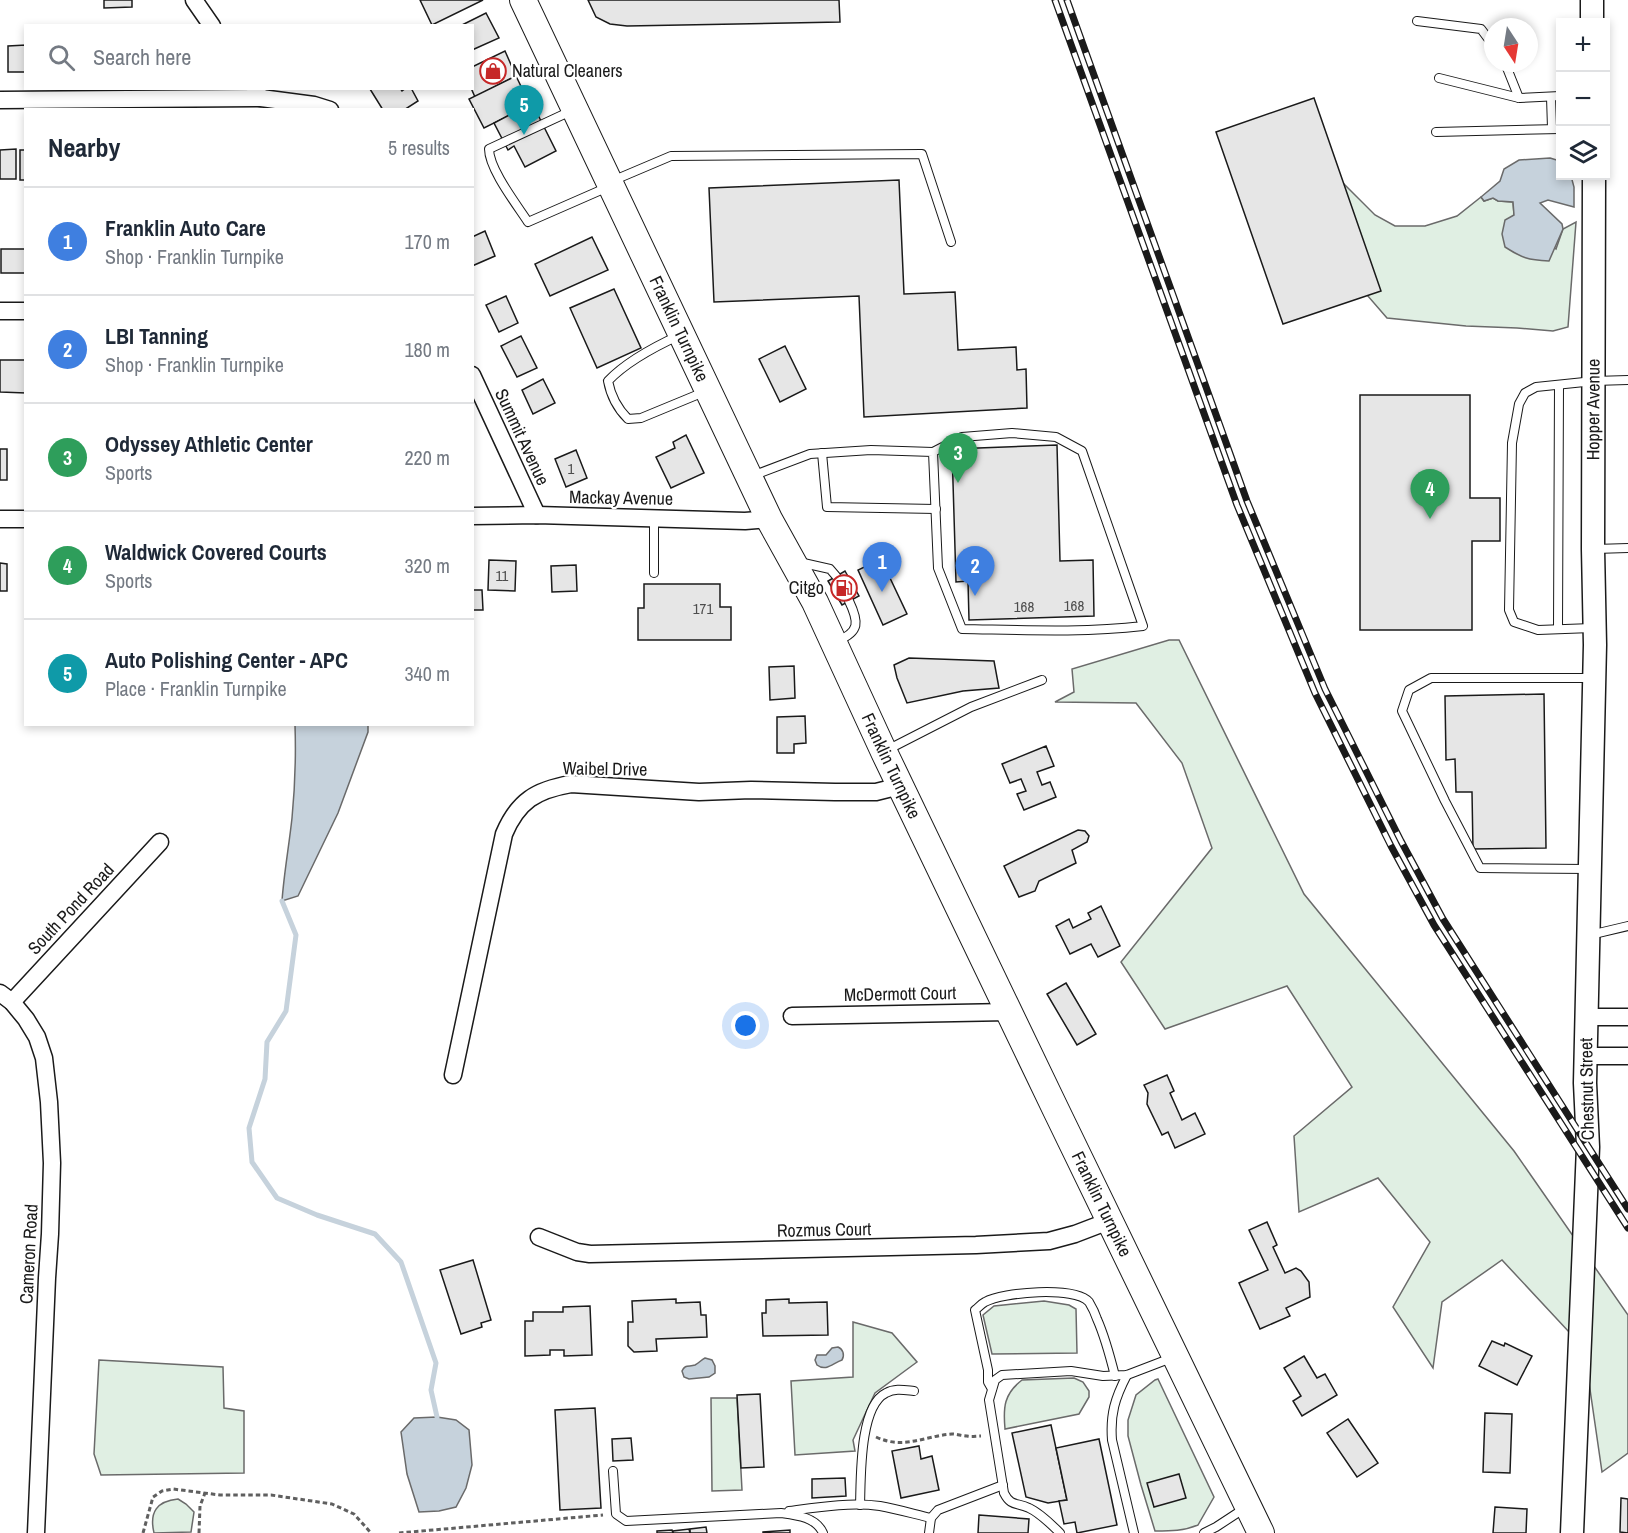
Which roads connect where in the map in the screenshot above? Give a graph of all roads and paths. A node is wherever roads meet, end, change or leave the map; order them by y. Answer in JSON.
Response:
{"nodes":[{"id":1,"x":194,"y":0,"type":"edge"},
{"id":2,"x":523,"y":0,"type":"edge"},
{"id":3,"x":1592,"y":0,"type":"edge"},
{"id":4,"x":1592,"y":18,"type":"edge"},
{"id":5,"x":1418,"y":21,"type":"dead end"},
{"id":6,"x":211,"y":24,"type":"edge"},
{"id":7,"x":1484,"y":32,"type":"edge"},
{"id":8,"x":1509,"y":72,"type":"edge"},
{"id":9,"x":1439,"y":78,"type":"dead end"},
{"id":10,"x":258,"y":93,"type":"edge"},
{"id":11,"x":1556,"y":96,"type":"edge"},
{"id":12,"x":1519,"y":98,"type":"junction"},
{"id":13,"x":0,"y":99,"type":"edge"},
{"id":14,"x":324,"y":108,"type":"edge"},
{"id":15,"x":574,"y":109,"type":"junction"},
{"id":16,"x":1556,"y":128,"type":"edge"},
{"id":17,"x":1436,"y":132,"type":"dead end"},
{"id":18,"x":1594,"y":180,"type":"edge"},
{"id":19,"x":610,"y":184,"type":"junction"},
{"id":20,"x":951,"y":242,"type":"dead end"},
{"id":21,"x":0,"y":311,"type":"edge"},
{"id":22,"x":24,"y":311,"type":"edge"},
{"id":23,"x":681,"y":334,"type":"junction"},
{"id":24,"x":474,"y":379,"type":"edge"},
{"id":25,"x":1628,"y":380,"type":"edge"},
{"id":26,"x":1594,"y":381,"type":"junction"},
{"id":27,"x":1559,"y":385,"type":"junction"},
{"id":28,"x":707,"y":390,"type":"junction"},
{"id":29,"x":933,"y":452,"type":"junction"},
{"id":30,"x":822,"y":453,"type":"junction"},
{"id":31,"x":749,"y":478,"type":"junction"},
{"id":32,"x":936,"y":509,"type":"junction"},
{"id":33,"x":537,"y":515,"type":"junction"},
{"id":34,"x":474,"y":516,"type":"edge"},
{"id":35,"x":654,"y":518,"type":"junction"},
{"id":36,"x":0,"y":519,"type":"edge"},
{"id":37,"x":24,"y":519,"type":"edge"},
{"id":38,"x":769,"y":519,"type":"junction"},
{"id":39,"x":1628,"y":548,"type":"edge"},
{"id":40,"x":1593,"y":549,"type":"junction"},
{"id":41,"x":792,"y":561,"type":"junction"},
{"id":42,"x":654,"y":573,"type":"dead end"},
{"id":43,"x":836,"y":576,"type":"dead end"},
{"id":44,"x":849,"y":601,"type":"dead end"},
{"id":45,"x":1558,"y":629,"type":"junction"},
{"id":46,"x":1595,"y":637,"type":"junction"},
{"id":47,"x":834,"y":643,"type":"junction"},
{"id":48,"x":1594,"y":678,"type":"junction"},
{"id":49,"x":1042,"y":680,"type":"dead end"},
{"id":50,"x":884,"y":752,"type":"junction"},
{"id":51,"x":900,"y":786,"type":"junction"},
{"id":52,"x":160,"y":842,"type":"dead end"},
{"id":53,"x":1590,"y":870,"type":"junction"},
{"id":54,"x":1628,"y":926,"type":"edge"},
{"id":55,"x":1589,"y":935,"type":"junction"},
{"id":56,"x":6,"y":998,"type":"edge"},
{"id":57,"x":1009,"y":1012,"type":"junction"},
{"id":58,"x":792,"y":1016,"type":"dead end"},
{"id":59,"x":1587,"y":1017,"type":"junction"},
{"id":60,"x":1628,"y":1017,"type":"edge"},
{"id":61,"x":1586,"y":1056,"type":"junction"},
{"id":62,"x":1628,"y":1056,"type":"edge"},
{"id":63,"x":453,"y":1075,"type":"dead end"},
{"id":64,"x":1109,"y":1221,"type":"junction"},
{"id":65,"x":539,"y":1237,"type":"dead end"},
{"id":66,"x":1174,"y":1357,"type":"junction"},
{"id":67,"x":1127,"y":1375,"type":"junction"},
{"id":68,"x":1115,"y":1376,"type":"junction"},
{"id":69,"x":992,"y":1389,"type":"junction"},
{"id":70,"x":914,"y":1391,"type":"dead end"},
{"id":71,"x":866,"y":1432,"type":"junction"},
{"id":72,"x":994,"y":1435,"type":"junction"},
{"id":73,"x":613,"y":1471,"type":"dead end"},
{"id":74,"x":1003,"y":1485,"type":"junction"},
{"id":75,"x":205,"y":1493,"type":"junction"},
{"id":76,"x":860,"y":1505,"type":"junction"},
{"id":77,"x":1248,"y":1506,"type":"junction"},
{"id":78,"x":781,"y":1513,"type":"junction"},
{"id":79,"x":616,"y":1514,"type":"junction"},
{"id":80,"x":931,"y":1518,"type":"junction"},
{"id":81,"x":36,"y":1533,"type":"edge"},
{"id":82,"x":143,"y":1533,"type":"edge"},
{"id":83,"x":198,"y":1533,"type":"edge"},
{"id":84,"x":371,"y":1533,"type":"edge"},
{"id":85,"x":399,"y":1533,"type":"edge"},
{"id":86,"x":823,"y":1533,"type":"edge"},
{"id":87,"x":929,"y":1533,"type":"edge"},
{"id":88,"x":1060,"y":1533,"type":"edge"},
{"id":89,"x":1134,"y":1533,"type":"edge"},
{"id":90,"x":1204,"y":1533,"type":"edge"},
{"id":91,"x":1261,"y":1533,"type":"edge"},
{"id":92,"x":1572,"y":1533,"type":"edge"}],
"edges":[{"from":1,"to":6,"type":"street"},
{"from":2,"to":15,"type":"main road","name":"Franklin Turnpike"},
{"from":3,"to":4,"type":"street"},
{"from":5,"to":7,"type":"lane"},
{"from":8,"to":12,"type":"lane"},
{"from":9,"to":12,"type":"lane"},
{"from":10,"to":13,"type":"street"},
{"from":10,"to":14,"type":"street"},
{"from":11,"to":12,"type":"lane"},
{"from":15,"to":19,"type":"main road","name":"Franklin Turnpike"},
{"from":15,"to":19,"type":"lane"},
{"from":16,"to":17,"type":"lane"},
{"from":18,"to":26,"type":"street","name":"Hopper Avenue"},
{"from":19,"to":20,"type":"lane"},
{"from":19,"to":23,"type":"main road","name":"Franklin Turnpike"},
{"from":21,"to":22,"type":"street"},
{"from":23,"to":28,"type":"main road","name":"Franklin Turnpike"},
{"from":23,"to":28,"type":"lane"},
{"from":24,"to":33,"type":"street","name":"Summit Avenue"},
{"from":25,"to":26,"type":"lane"},
{"from":26,"to":27,"type":"lane"},
{"from":26,"to":40,"type":"street","name":"Hopper Avenue"},
{"from":27,"to":45,"type":"lane"},
{"from":27,"to":45,"type":"lane"},
{"from":28,"to":31,"type":"main road","name":"Franklin Turnpike"},
{"from":29,"to":30,"type":"lane"},
{"from":29,"to":32,"type":"lane"},
{"from":29,"to":32,"type":"lane"},
{"from":30,"to":31,"type":"lane"},
{"from":30,"to":32,"type":"lane"},
{"from":31,"to":38,"type":"main road","name":"Franklin Turnpike"},
{"from":33,"to":34,"type":"street","name":"Mackay Avenue"},
{"from":33,"to":35,"type":"street","name":"Mackay Avenue"},
{"from":35,"to":38,"type":"street","name":"Mackay Avenue"},
{"from":35,"to":42,"type":"lane"},
{"from":36,"to":37,"type":"street"},
{"from":38,"to":41,"type":"main road","name":"Franklin Turnpike"},
{"from":39,"to":40,"type":"lane"},
{"from":40,"to":46,"type":"street","name":"Hopper Avenue"},
{"from":41,"to":43,"type":"lane"},
{"from":41,"to":47,"type":"main road","name":"Franklin Turnpike"},
{"from":44,"to":47,"type":"lane"},
{"from":45,"to":46,"type":"lane"},
{"from":46,"to":48,"type":"street","name":"Chestnut Street"},
{"from":47,"to":50,"type":"main road","name":"Franklin Turnpike"},
{"from":48,"to":53,"type":"street","name":"Chestnut Street"},
{"from":48,"to":53,"type":"lane"},
{"from":49,"to":50,"type":"lane"},
{"from":50,"to":51,"type":"main road","name":"Franklin Turnpike"},
{"from":51,"to":57,"type":"main road","name":"Franklin Turnpike"},
{"from":51,"to":63,"type":"street","name":"Waibel Drive"},
{"from":52,"to":56,"type":"street","name":"South Pond Road"},
{"from":53,"to":55,"type":"street","name":"Chestnut Street"},
{"from":54,"to":55,"type":"lane"},
{"from":55,"to":59,"type":"street","name":"Chestnut Street"},
{"from":56,"to":81,"type":"street","name":"Cameron Road"},
{"from":57,"to":58,"type":"street","name":"McDermott Court"},
{"from":57,"to":64,"type":"main road","name":"Franklin Turnpike"},
{"from":59,"to":60,"type":"street"},
{"from":59,"to":61,"type":"street","name":"Chestnut Street"},
{"from":61,"to":62,"type":"street"},
{"from":61,"to":92,"type":"street","name":"Chestnut Street"},
{"from":64,"to":65,"type":"street","name":"Rozmus Court"},
{"from":64,"to":66,"type":"main road","name":"Franklin Turnpike"},
{"from":66,"to":67,"type":"lane"},
{"from":66,"to":77,"type":"main road","name":"Franklin Turnpike"},
{"from":67,"to":68,"type":"lane"},
{"from":67,"to":89,"type":"lane"},
{"from":68,"to":69,"type":"lane"},
{"from":68,"to":69,"type":"lane"},
{"from":69,"to":72,"type":"lane"},
{"from":70,"to":71,"type":"lane"},
{"from":71,"to":72,"type":"path"},
{"from":71,"to":76,"type":"lane"},
{"from":72,"to":74,"type":"lane"},
{"from":73,"to":79,"type":"lane"},
{"from":74,"to":80,"type":"lane"},
{"from":74,"to":88,"type":"lane"},
{"from":75,"to":82,"type":"path"},
{"from":75,"to":83,"type":"path"},
{"from":75,"to":84,"type":"path"},
{"from":76,"to":78,"type":"lane"},
{"from":76,"to":80,"type":"lane"},
{"from":77,"to":90,"type":"lane"},
{"from":77,"to":91,"type":"main road","name":"Franklin Turnpike"},
{"from":78,"to":79,"type":"lane"},
{"from":78,"to":86,"type":"lane"},
{"from":79,"to":85,"type":"path"},
{"from":80,"to":87,"type":"lane"}]}
